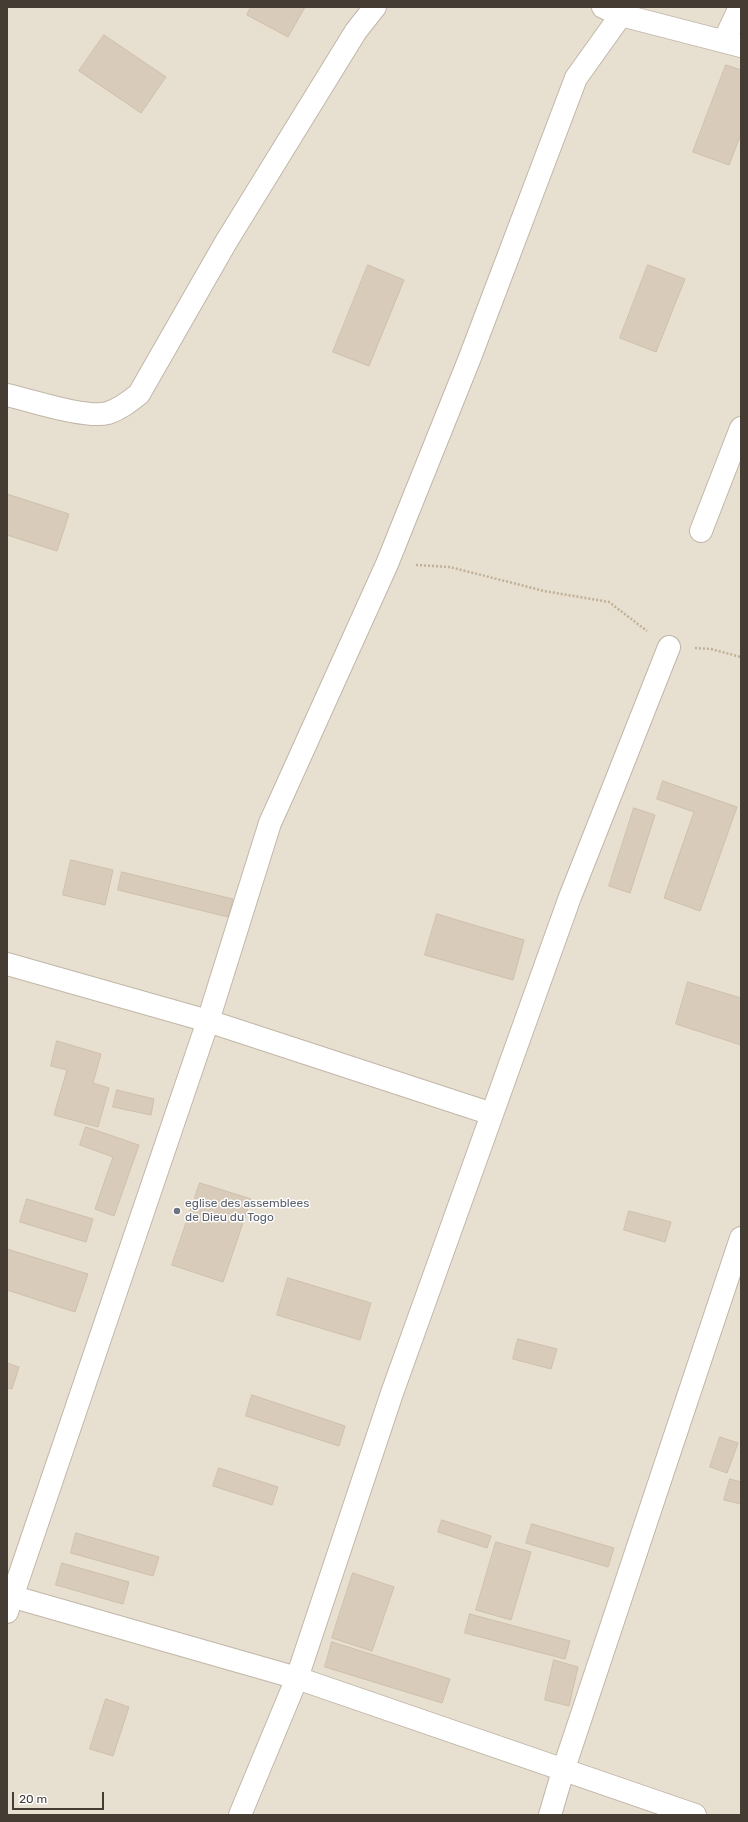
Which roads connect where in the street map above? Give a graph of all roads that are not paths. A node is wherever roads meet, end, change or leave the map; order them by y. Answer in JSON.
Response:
{"nodes":[{"id":1,"x":375,"y":7,"type":"edge"},
{"id":2,"x":740,"y":7,"type":"edge"},
{"id":3,"x":612,"y":11,"type":"edge"},
{"id":4,"x":732,"y":44,"type":"edge"},
{"id":5,"x":7,"y":395,"type":"edge"},
{"id":6,"x":741,"y":428,"type":"edge"},
{"id":7,"x":701,"y":531,"type":"dead end"},
{"id":8,"x":669,"y":647,"type":"road end"},
{"id":9,"x":7,"y":964,"type":"edge"},
{"id":10,"x":208,"y":1021,"type":"junction"},
{"id":11,"x":492,"y":1114,"type":"junction"},
{"id":12,"x":741,"y":1238,"type":"edge"},
{"id":13,"x":9,"y":1602,"type":"edge"},
{"id":14,"x":297,"y":1678,"type":"junction"},
{"id":15,"x":563,"y":1771,"type":"junction"},
{"id":16,"x":240,"y":1815,"type":"edge"},
{"id":17,"x":550,"y":1815,"type":"edge"},
{"id":18,"x":695,"y":1815,"type":"edge"}],
"edges":[{"from":1,"to":5,"type":"street"},
{"from":2,"to":4,"type":"street"},
{"from":3,"to":4,"type":"street"},
{"from":3,"to":10,"type":"street"},
{"from":6,"to":7,"type":"street"},
{"from":8,"to":11,"type":"street"},
{"from":9,"to":10,"type":"street"},
{"from":10,"to":11,"type":"street"},
{"from":10,"to":13,"type":"street"},
{"from":11,"to":14,"type":"street"},
{"from":12,"to":15,"type":"street"},
{"from":13,"to":14,"type":"street"},
{"from":14,"to":15,"type":"street"},
{"from":14,"to":16,"type":"street"},
{"from":15,"to":17,"type":"street"},
{"from":15,"to":18,"type":"street"}]}
